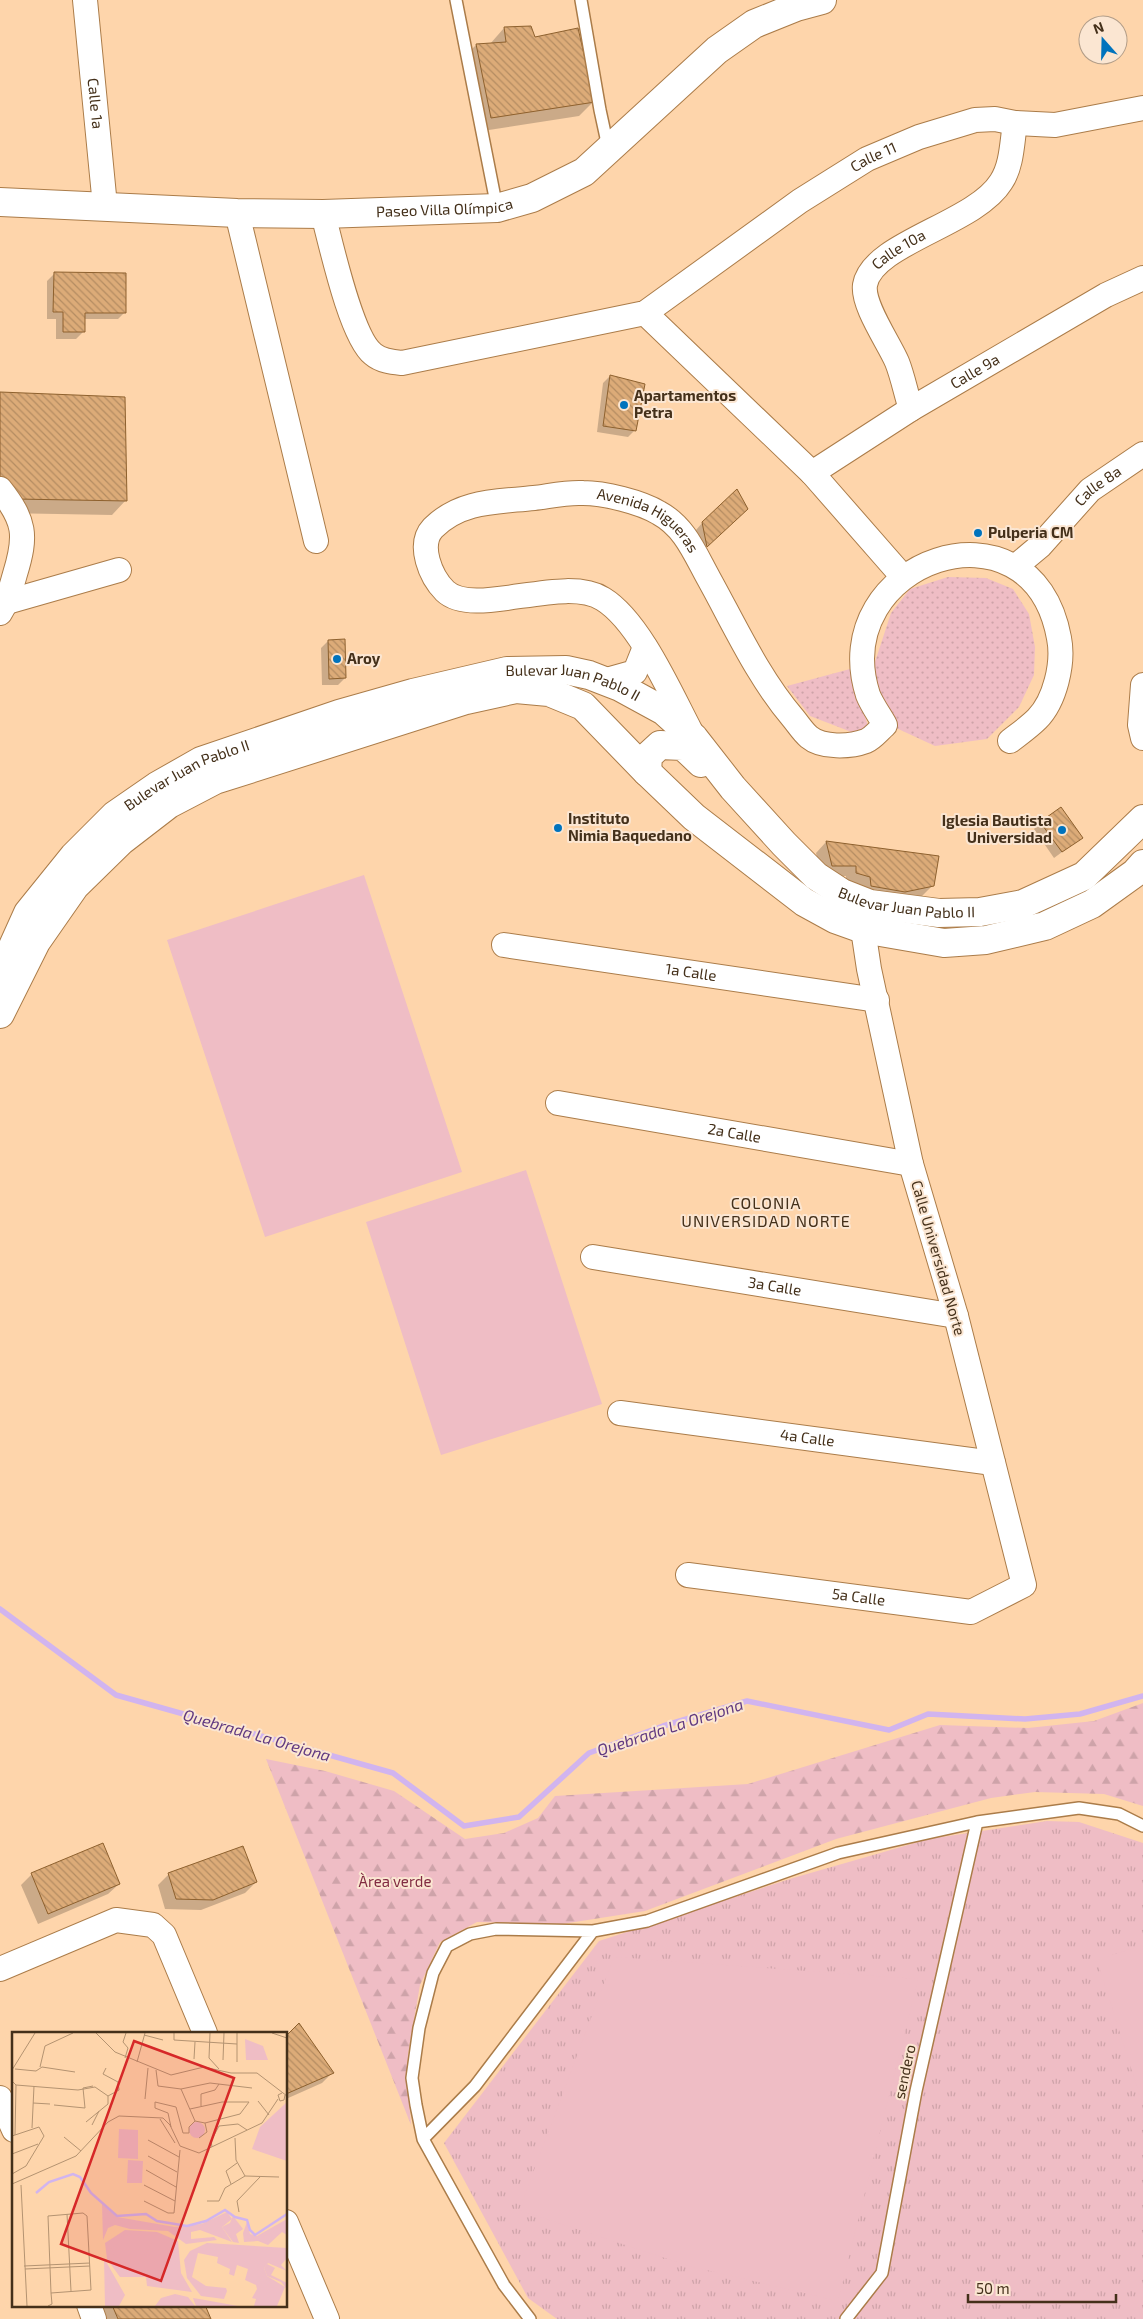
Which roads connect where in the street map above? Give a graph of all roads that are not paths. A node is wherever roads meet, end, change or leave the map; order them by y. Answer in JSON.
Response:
{"nodes":[{"id":1,"x":85,"y":0,"type":"edge"},
{"id":2,"x":456,"y":0,"type":"edge"},
{"id":3,"x":581,"y":0,"type":"edge"},
{"id":4,"x":822,"y":0,"type":"edge"},
{"id":5,"x":1143,"y":108,"type":"edge"},
{"id":6,"x":1015,"y":123,"type":"junction"},
{"id":7,"x":609,"y":149,"type":"junction"},
{"id":8,"x":0,"y":202,"type":"edge"},
{"id":9,"x":105,"y":206,"type":"junction"},
{"id":10,"x":497,"y":208,"type":"junction"},
{"id":11,"x":237,"y":213,"type":"junction"},
{"id":12,"x":323,"y":214,"type":"junction"},
{"id":13,"x":1143,"y":278,"type":"edge"},
{"id":14,"x":645,"y":313,"type":"junction"},
{"id":15,"x":911,"y":409,"type":"junction"},
{"id":16,"x":1143,"y":454,"type":"edge"},
{"id":17,"x":812,"y":473,"type":"junction"},
{"id":18,"x":0,"y":488,"type":"edge"},
{"id":19,"x":316,"y":541,"type":"dead end"},
{"id":20,"x":1016,"y":566,"type":"junction"},
{"id":21,"x":119,"y":570,"type":"dead end"},
{"id":22,"x":903,"y":577,"type":"junction"},
{"id":23,"x":4,"y":608,"type":"edge"},
{"id":24,"x":645,"y":647,"type":"junction"},
{"id":25,"x":603,"y":681,"type":"junction"},
{"id":26,"x":1143,"y":686,"type":"edge"},
{"id":27,"x":694,"y":738,"type":"junction"},
{"id":28,"x":1143,"y":738,"type":"edge"},
{"id":29,"x":1010,"y":741,"type":"dead end"},
{"id":30,"x":646,"y":772,"type":"junction"},
{"id":31,"x":726,"y":779,"type":"junction"},
{"id":32,"x":694,"y":817,"type":"junction"},
{"id":33,"x":1143,"y":819,"type":"edge"},
{"id":34,"x":1143,"y":864,"type":"edge"},
{"id":35,"x":863,"y":929,"type":"junction"},
{"id":36,"x":504,"y":945,"type":"dead end"},
{"id":37,"x":0,"y":975,"type":"edge"},
{"id":38,"x":876,"y":1000,"type":"junction"},
{"id":39,"x":0,"y":1014,"type":"edge"},
{"id":40,"x":558,"y":1103,"type":"dead end"},
{"id":41,"x":911,"y":1164,"type":"junction"},
{"id":42,"x":593,"y":1257,"type":"dead end"},
{"id":43,"x":956,"y":1316,"type":"junction"},
{"id":44,"x":620,"y":1413,"type":"dead end"},
{"id":45,"x":993,"y":1463,"type":"junction"},
{"id":46,"x":688,"y":1575,"type":"dead end"},
{"id":47,"x":1024,"y":1585,"type":"joint"},
{"id":48,"x":977,"y":1822,"type":"junction"},
{"id":49,"x":1143,"y":1826,"type":"edge"},
{"id":50,"x":593,"y":1931,"type":"junction"},
{"id":51,"x":0,"y":1969,"type":"edge"},
{"id":52,"x":205,"y":2032,"type":"edge"},
{"id":53,"x":0,"y":2098,"type":"edge"},
{"id":54,"x":12,"y":2125,"type":"edge"},
{"id":55,"x":423,"y":2139,"type":"junction"},
{"id":56,"x":288,"y":2227,"type":"edge"},
{"id":57,"x":88,"y":2306,"type":"edge"},
{"id":58,"x":94,"y":2319,"type":"edge"},
{"id":59,"x":328,"y":2319,"type":"edge"},
{"id":60,"x":530,"y":2319,"type":"edge"},
{"id":61,"x":846,"y":2319,"type":"edge"}],
"edges":[{"from":1,"to":9,"type":"street","name":"Calle 1a"},
{"from":2,"to":10,"type":"lane"},
{"from":3,"to":7,"type":"lane"},
{"from":4,"to":7,"type":"main road","name":"Paseo Villa Olímpica"},
{"from":5,"to":6,"type":"street","name":"Calle 11"},
{"from":6,"to":14,"type":"street","name":"Calle 11"},
{"from":6,"to":15,"type":"street","name":"Calle 10a"},
{"from":7,"to":10,"type":"main road","name":"Paseo Villa Olímpica"},
{"from":8,"to":9,"type":"main road","name":"Paseo Villa Olímpica"},
{"from":9,"to":11,"type":"main road","name":"Paseo Villa Olímpica"},
{"from":10,"to":12,"type":"main road","name":"Paseo Villa Olímpica"},
{"from":11,"to":12,"type":"main road","name":"Paseo Villa Olímpica"},
{"from":11,"to":19,"type":"street"},
{"from":12,"to":14,"type":"street"},
{"from":13,"to":15,"type":"street","name":"Calle 9a"},
{"from":14,"to":17,"type":"street"},
{"from":15,"to":17,"type":"street","name":"Calle 9a"},
{"from":16,"to":20,"type":"street","name":"Calle 8a"},
{"from":17,"to":22,"type":"street"},
{"from":18,"to":23,"type":"street"},
{"from":20,"to":22,"type":"street","name":"Avenida Higueras"},
{"from":20,"to":29,"type":"street","name":"Avenida Higueras"},
{"from":21,"to":23,"type":"street"},
{"from":22,"to":24,"type":"street","name":"Avenida Higueras"},
{"from":24,"to":25,"type":"street"},
{"from":24,"to":27,"type":"street","name":"Avenida Higueras"},
{"from":25,"to":27,"type":"main road","name":"Bulevar Juan Pablo II"},
{"from":25,"to":37,"type":"main road","name":"Bulevar Juan Pablo II"},
{"from":26,"to":28,"type":"street"},
{"from":27,"to":31,"type":"main road","name":"Bulevar Juan Pablo II"},
{"from":30,"to":31,"type":"main road"},
{"from":30,"to":32,"type":"main road","name":"Bulevar Juan Pablo II"},
{"from":30,"to":39,"type":"main road","name":"Bulevar Juan Pablo II"},
{"from":31,"to":32,"type":"main road"},
{"from":31,"to":33,"type":"main road","name":"Bulevar Juan Pablo II"},
{"from":32,"to":35,"type":"main road","name":"Bulevar Juan Pablo II"},
{"from":34,"to":35,"type":"main road","name":"Bulevar Juan Pablo II"},
{"from":35,"to":38,"type":"street","name":"Calle Universidad Norte"},
{"from":36,"to":38,"type":"street","name":"1a Calle"},
{"from":38,"to":41,"type":"street","name":"Calle Universidad Norte"},
{"from":40,"to":41,"type":"street","name":"2a Calle"},
{"from":41,"to":43,"type":"street","name":"Calle Universidad Norte"},
{"from":42,"to":43,"type":"street","name":"3a Calle"},
{"from":43,"to":45,"type":"street","name":"Calle Universidad Norte"},
{"from":44,"to":45,"type":"street","name":"4a Calle"},
{"from":45,"to":47,"type":"street","name":"Calle Universidad Norte"},
{"from":46,"to":47,"type":"street","name":"5a Calle"},
{"from":48,"to":49,"type":"lane"},
{"from":48,"to":50,"type":"lane"},
{"from":48,"to":61,"type":"lane","name":"sendero"},
{"from":50,"to":55,"type":"lane"},
{"from":50,"to":55,"type":"lane"},
{"from":51,"to":52,"type":"street"},
{"from":53,"to":54,"type":"street"},
{"from":55,"to":60,"type":"lane"},
{"from":56,"to":59,"type":"street"},
{"from":57,"to":58,"type":"street"}]}
